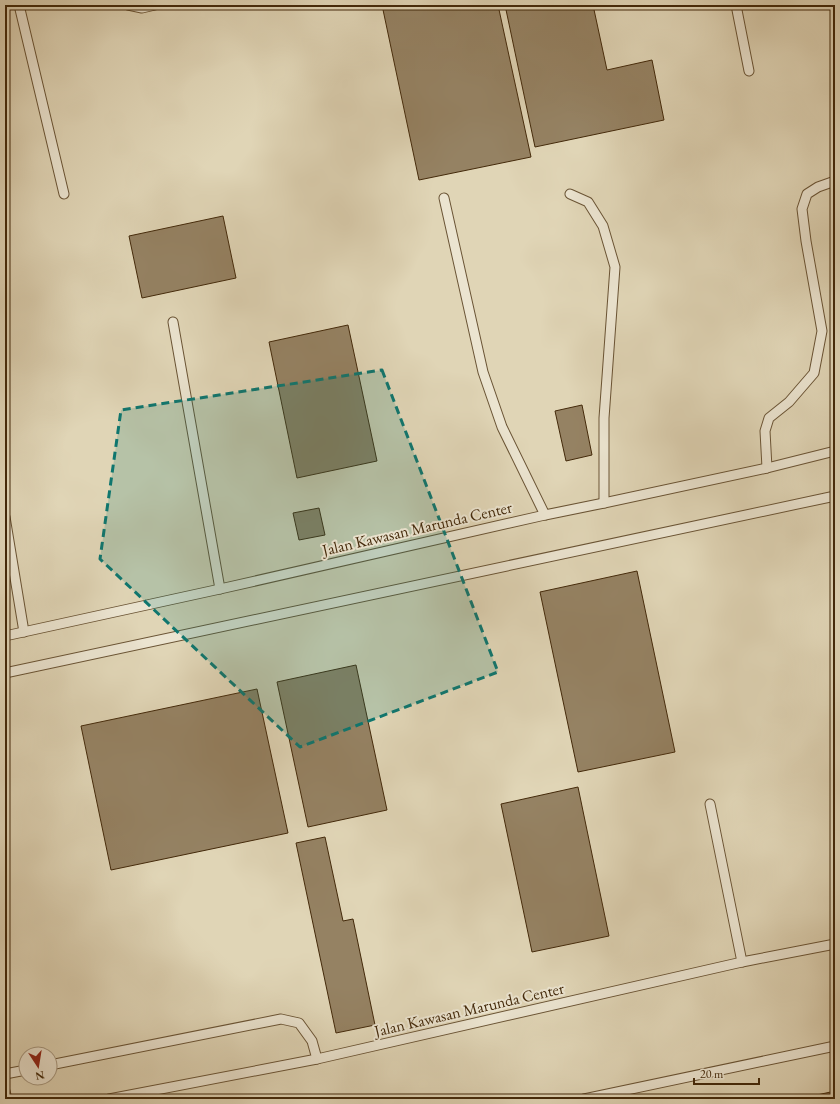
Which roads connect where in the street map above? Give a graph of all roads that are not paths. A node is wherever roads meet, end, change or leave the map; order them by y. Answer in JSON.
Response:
{"nodes":[{"id":1,"x":19,"y":5,"type":"edge"},
{"id":2,"x":128,"y":5,"type":"edge"},
{"id":3,"x":155,"y":5,"type":"edge"},
{"id":4,"x":736,"y":5,"type":"edge"},
{"id":5,"x":750,"y":71,"type":"dead end"},
{"id":6,"x":835,"y":181,"type":"edge"},
{"id":7,"x":64,"y":194,"type":"dead end"},
{"id":8,"x":570,"y":194,"type":"dead end"},
{"id":9,"x":444,"y":198,"type":"dead end"},
{"id":10,"x":173,"y":322,"type":"dead end"},
{"id":11,"x":835,"y":451,"type":"edge"},
{"id":12,"x":766,"y":468,"type":"junction"},
{"id":13,"x":835,"y":496,"type":"edge"},
{"id":14,"x":604,"y":503,"type":"junction"},
{"id":15,"x":544,"y":515,"type":"junction"},
{"id":16,"x":5,"y":517,"type":"edge"},
{"id":17,"x":220,"y":589,"type":"junction"},
{"id":18,"x":24,"y":632,"type":"junction"},
{"id":19,"x":5,"y":636,"type":"edge"},
{"id":20,"x":5,"y":673,"type":"edge"},
{"id":21,"x":710,"y":804,"type":"dead end"},
{"id":22,"x":835,"y":944,"type":"edge"},
{"id":23,"x":742,"y":962,"type":"junction"},
{"id":24,"x":835,"y":1046,"type":"edge"},
{"id":25,"x":317,"y":1059,"type":"junction"},
{"id":26,"x":58,"y":1063,"type":"edge"},
{"id":27,"x":18,"y":1072,"type":"edge"},
{"id":28,"x":5,"y":1074,"type":"edge"},
{"id":29,"x":5,"y":1091,"type":"edge"},
{"id":30,"x":7,"y":1099,"type":"edge"},
{"id":31,"x":109,"y":1099,"type":"edge"},
{"id":32,"x":584,"y":1099,"type":"edge"}],
"edges":[{"from":1,"to":7,"type":"lane"},
{"from":2,"to":3,"type":"lane"},
{"from":4,"to":5,"type":"lane"},
{"from":6,"to":12,"type":"lane"},
{"from":8,"to":14,"type":"lane"},
{"from":9,"to":15,"type":"lane"},
{"from":10,"to":17,"type":"lane"},
{"from":11,"to":12,"type":"lane","name":"Jalan Kawasan Marunda Center"},
{"from":12,"to":14,"type":"lane","name":"Jalan Kawasan Marunda Center"},
{"from":13,"to":20,"type":"lane"},
{"from":14,"to":15,"type":"lane","name":"Jalan Kawasan Marunda Center"},
{"from":15,"to":17,"type":"lane","name":"Jalan Kawasan Marunda Center"},
{"from":16,"to":18,"type":"lane"},
{"from":17,"to":18,"type":"lane","name":"Jalan Kawasan Marunda Center"},
{"from":18,"to":19,"type":"lane","name":"Jalan Kawasan Marunda Center"},
{"from":21,"to":23,"type":"lane"},
{"from":22,"to":23,"type":"lane","name":"Jalan Kawasan Marunda Center"},
{"from":23,"to":25,"type":"lane","name":"Jalan Kawasan Marunda Center"},
{"from":24,"to":32,"type":"lane"},
{"from":25,"to":26,"type":"lane"},
{"from":25,"to":31,"type":"lane","name":"Jalan Kawasan Marunda Center"},
{"from":27,"to":28,"type":"lane"},
{"from":29,"to":30,"type":"lane"}]}
